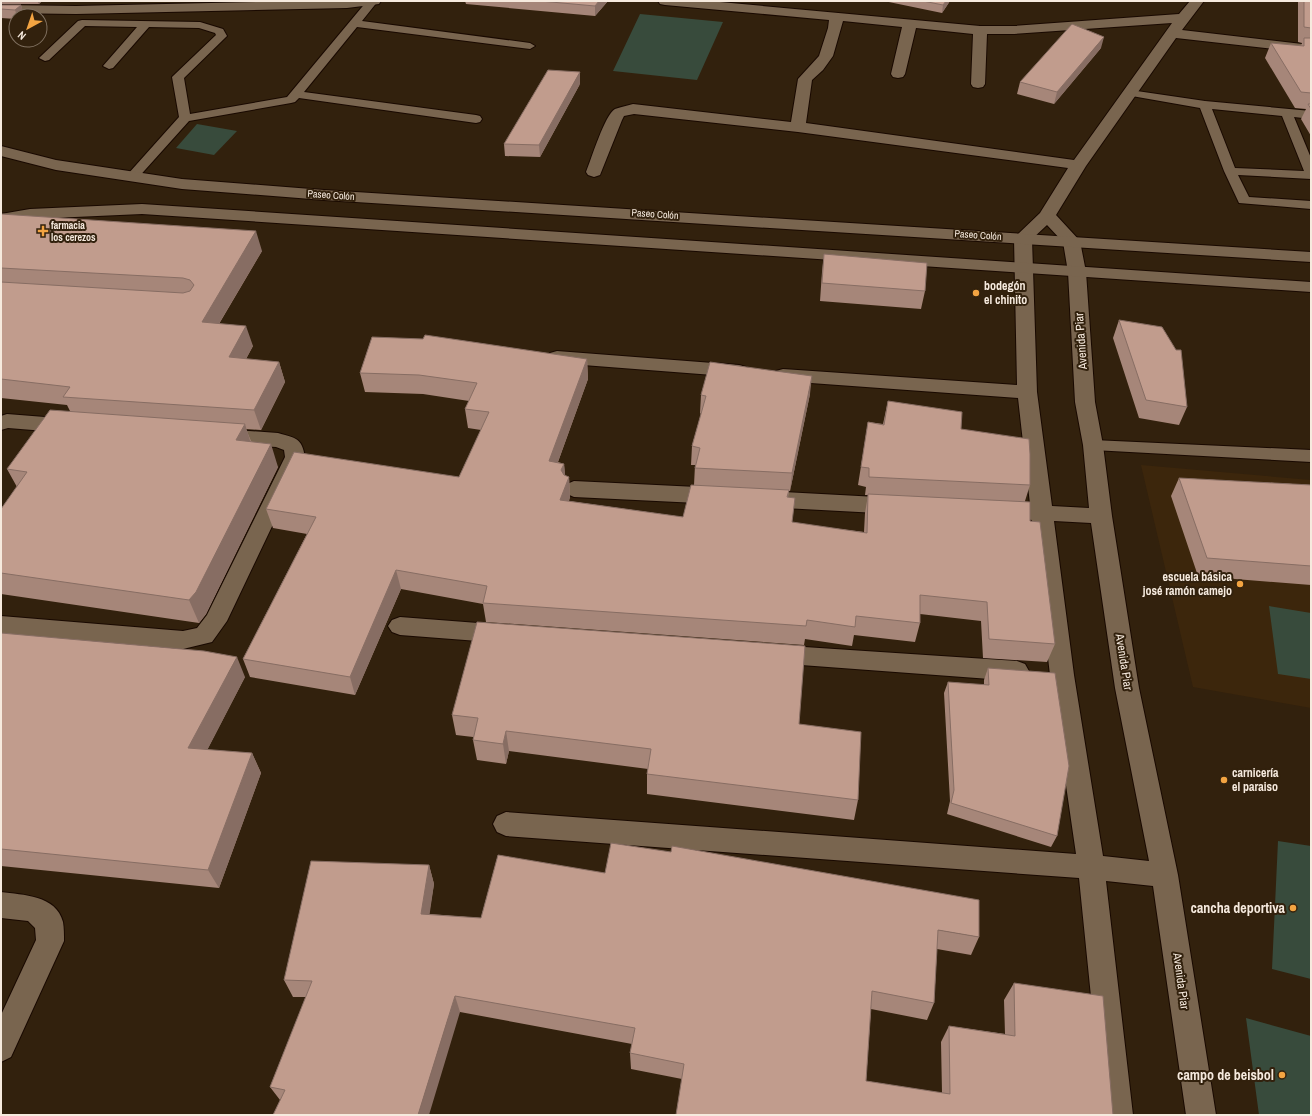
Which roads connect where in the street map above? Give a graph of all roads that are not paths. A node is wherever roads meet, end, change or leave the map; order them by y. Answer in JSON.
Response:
{"nodes":[{"id":1,"x":373,"y":1,"type":"edge"},
{"id":2,"x":665,"y":1,"type":"edge"},
{"id":3,"x":1197,"y":1,"type":"edge"},
{"id":4,"x":1,"y":9,"type":"edge"},
{"id":5,"x":836,"y":17,"type":"junction"},
{"id":6,"x":1183,"y":18,"type":"junction"},
{"id":7,"x":354,"y":23,"type":"junction"},
{"id":8,"x":910,"y":23,"type":"junction"},
{"id":9,"x":146,"y":24,"type":"junction"},
{"id":10,"x":980,"y":30,"type":"junction"},
{"id":11,"x":1172,"y":34,"type":"junction"},
{"id":12,"x":530,"y":46,"type":"dead end"},
{"id":13,"x":1311,"y":49,"type":"edge"},
{"id":14,"x":45,"y":58,"type":"dead end"},
{"id":15,"x":109,"y":66,"type":"dead end"},
{"id":16,"x":898,"y":74,"type":"dead end"},
{"id":17,"x":978,"y":84,"type":"dead end"},
{"id":18,"x":1130,"y":93,"type":"junction"},
{"id":19,"x":295,"y":94,"type":"junction"},
{"id":20,"x":1205,"y":105,"type":"junction"},
{"id":21,"x":1287,"y":113,"type":"junction"},
{"id":22,"x":1311,"y":115,"type":"edge"},
{"id":23,"x":185,"y":118,"type":"junction"},
{"id":24,"x":476,"y":119,"type":"dead end"},
{"id":25,"x":798,"y":127,"type":"junction"},
{"id":26,"x":1,"y":151,"type":"edge"},
{"id":27,"x":1078,"y":165,"type":"junction"},
{"id":28,"x":1230,"y":171,"type":"junction"},
{"id":29,"x":594,"y":172,"type":"dead end"},
{"id":30,"x":1311,"y":174,"type":"edge"},
{"id":31,"x":132,"y":177,"type":"junction"},
{"id":32,"x":1311,"y":205,"type":"edge"},
{"id":33,"x":1047,"y":216,"type":"junction"},
{"id":34,"x":1,"y":219,"type":"edge"},
{"id":35,"x":1023,"y":238,"type":"junction"},
{"id":36,"x":1071,"y":241,"type":"junction"},
{"id":37,"x":1311,"y":257,"type":"edge"},
{"id":38,"x":1024,"y":268,"type":"junction"},
{"id":39,"x":1077,"y":272,"type":"junction"},
{"id":40,"x":1311,"y":287,"type":"edge"},
{"id":41,"x":536,"y":356,"type":"edge"},
{"id":42,"x":1027,"y":392,"type":"junction"},
{"id":43,"x":1,"y":423,"type":"edge"},
{"id":44,"x":86,"y":427,"type":"edge"},
{"id":45,"x":198,"y":434,"type":"edge"},
{"id":46,"x":1093,"y":445,"type":"junction"},
{"id":47,"x":1311,"y":456,"type":"edge"},
{"id":48,"x":574,"y":489,"type":"dead end"},
{"id":49,"x":914,"y":506,"type":"edge"},
{"id":50,"x":1009,"y":511,"type":"edge"},
{"id":51,"x":1041,"y":513,"type":"junction"},
{"id":52,"x":1101,"y":516,"type":"junction"},
{"id":53,"x":1,"y":625,"type":"edge"},
{"id":54,"x":400,"y":626,"type":"dead end"},
{"id":55,"x":528,"y":636,"type":"edge"},
{"id":56,"x":751,"y":652,"type":"edge"},
{"id":57,"x":1062,"y":675,"type":"junction"},
{"id":58,"x":506,"y":824,"type":"dead end"},
{"id":59,"x":1091,"y":868,"type":"junction"},
{"id":60,"x":1166,"y":875,"type":"junction"},
{"id":61,"x":1,"y":905,"type":"edge"},
{"id":62,"x":1,"y":1047,"type":"edge"},
{"id":63,"x":1118,"y":1115,"type":"edge"},
{"id":64,"x":1201,"y":1115,"type":"edge"}],
"edges":[{"from":1,"to":4,"type":"street"},
{"from":1,"to":7,"type":"lane"},
{"from":2,"to":5,"type":"street"},
{"from":3,"to":6,"type":"street"},
{"from":5,"to":8,"type":"street"},
{"from":5,"to":25,"type":"street"},
{"from":6,"to":10,"type":"street"},
{"from":6,"to":11,"type":"street"},
{"from":7,"to":12,"type":"lane"},
{"from":7,"to":19,"type":"lane"},
{"from":8,"to":10,"type":"street"},
{"from":8,"to":16,"type":"street"},
{"from":9,"to":14,"type":"lane"},
{"from":9,"to":15,"type":"lane"},
{"from":9,"to":23,"type":"lane"},
{"from":10,"to":17,"type":"street"},
{"from":11,"to":13,"type":"street"},
{"from":11,"to":18,"type":"street"},
{"from":18,"to":20,"type":"lane"},
{"from":18,"to":27,"type":"street"},
{"from":19,"to":23,"type":"lane"},
{"from":19,"to":24,"type":"lane"},
{"from":20,"to":21,"type":"lane"},
{"from":20,"to":28,"type":"lane"},
{"from":21,"to":22,"type":"lane"},
{"from":21,"to":30,"type":"lane"},
{"from":23,"to":31,"type":"lane"},
{"from":25,"to":27,"type":"street"},
{"from":25,"to":29,"type":"street"},
{"from":26,"to":31,"type":"street","name":"Paseo Colón"},
{"from":27,"to":33,"type":"street"},
{"from":28,"to":30,"type":"lane"},
{"from":28,"to":32,"type":"lane"},
{"from":31,"to":35,"type":"street","name":"Paseo Colón"},
{"from":33,"to":35,"type":"street"},
{"from":33,"to":36,"type":"street"},
{"from":34,"to":38,"type":"street"},
{"from":35,"to":36,"type":"street","name":"Paseo Colón"},
{"from":35,"to":38,"type":"street"},
{"from":36,"to":37,"type":"street","name":"Paseo Colón"},
{"from":36,"to":39,"type":"street","name":"Avenida Piar"},
{"from":38,"to":39,"type":"street"},
{"from":38,"to":42,"type":"street"},
{"from":39,"to":40,"type":"street"},
{"from":39,"to":46,"type":"street","name":"Avenida Piar"},
{"from":41,"to":42,"type":"street"},
{"from":42,"to":51,"type":"street"},
{"from":43,"to":44,"type":"street"},
{"from":45,"to":53,"type":"street"},
{"from":46,"to":47,"type":"lane"},
{"from":46,"to":52,"type":"street","name":"Avenida Piar"},
{"from":48,"to":49,"type":"street"},
{"from":50,"to":51,"type":"street"},
{"from":51,"to":52,"type":"street"},
{"from":51,"to":57,"type":"street"},
{"from":52,"to":60,"type":"street","name":"Avenida Piar"},
{"from":54,"to":55,"type":"street"},
{"from":56,"to":57,"type":"street"},
{"from":57,"to":59,"type":"street"},
{"from":58,"to":59,"type":"street"},
{"from":59,"to":60,"type":"street"},
{"from":59,"to":63,"type":"street"},
{"from":60,"to":64,"type":"street","name":"Avenida Piar"},
{"from":61,"to":62,"type":"street"}]}
